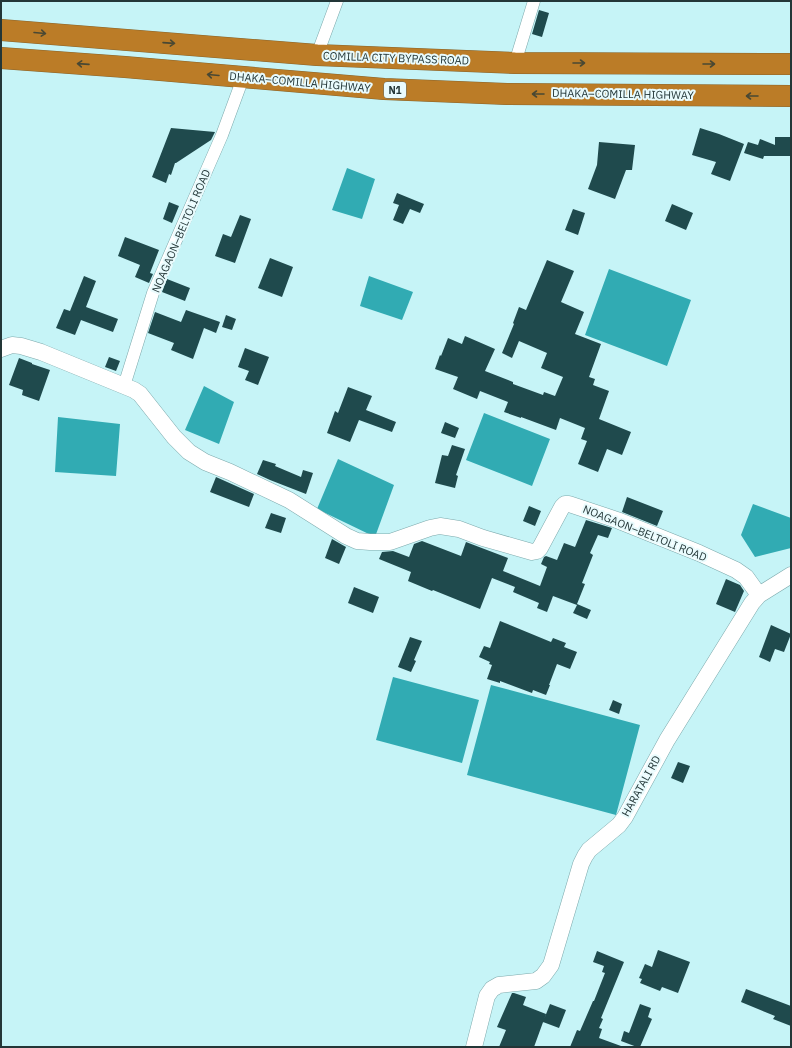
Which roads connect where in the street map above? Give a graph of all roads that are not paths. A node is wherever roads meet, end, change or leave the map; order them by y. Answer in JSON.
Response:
{"nodes":[{"id":1,"x":337,"y":1,"type":"edge"},
{"id":2,"x":534,"y":1,"type":"edge"},
{"id":3,"x":1,"y":30,"type":"edge"},
{"id":4,"x":317,"y":55,"type":"junction"},
{"id":5,"x":1,"y":58,"type":"edge"},
{"id":6,"x":514,"y":63,"type":"junction"},
{"id":7,"x":791,"y":64,"type":"edge"},
{"id":8,"x":243,"y":78,"type":"junction"},
{"id":9,"x":791,"y":96,"type":"edge"},
{"id":10,"x":1,"y":349,"type":"edge"},
{"id":11,"x":124,"y":386,"type":"junction"},
{"id":12,"x":791,"y":575,"type":"edge"},
{"id":13,"x":759,"y":595,"type":"junction"},
{"id":14,"x":474,"y":1047,"type":"edge"}],
"edges":[{"from":1,"to":4,"type":"street"},
{"from":2,"to":6,"type":"street"},
{"from":3,"to":4,"type":"highway","name":"COMILLA CITY BYPASS ROAD","one_way":true},
{"from":4,"to":6,"type":"highway","name":"COMILLA CITY BYPASS ROAD"},
{"from":8,"to":5,"type":"highway","name":"DHAKA–COMILLA HIGHWAY","number":"N1","one_way":true},
{"from":6,"to":7,"type":"highway","name":"COMILLA CITY BYPASS ROAD","one_way":true},
{"from":9,"to":8,"type":"highway","name":"DHAKA–COMILLA HIGHWAY","number":"N1","one_way":true},
{"from":8,"to":11,"type":"street","name":"NOAGAON–BELTOLI ROAD"},
{"from":10,"to":11,"type":"street","name":"NOAGAON–BELTOLI ROAD"},
{"from":11,"to":13,"type":"street","name":"NOAGAON–BELTOLI ROAD"},
{"from":12,"to":13,"type":"street","name":"HARATALI RD"},
{"from":13,"to":14,"type":"street","name":"HARATALI RD"}]}
